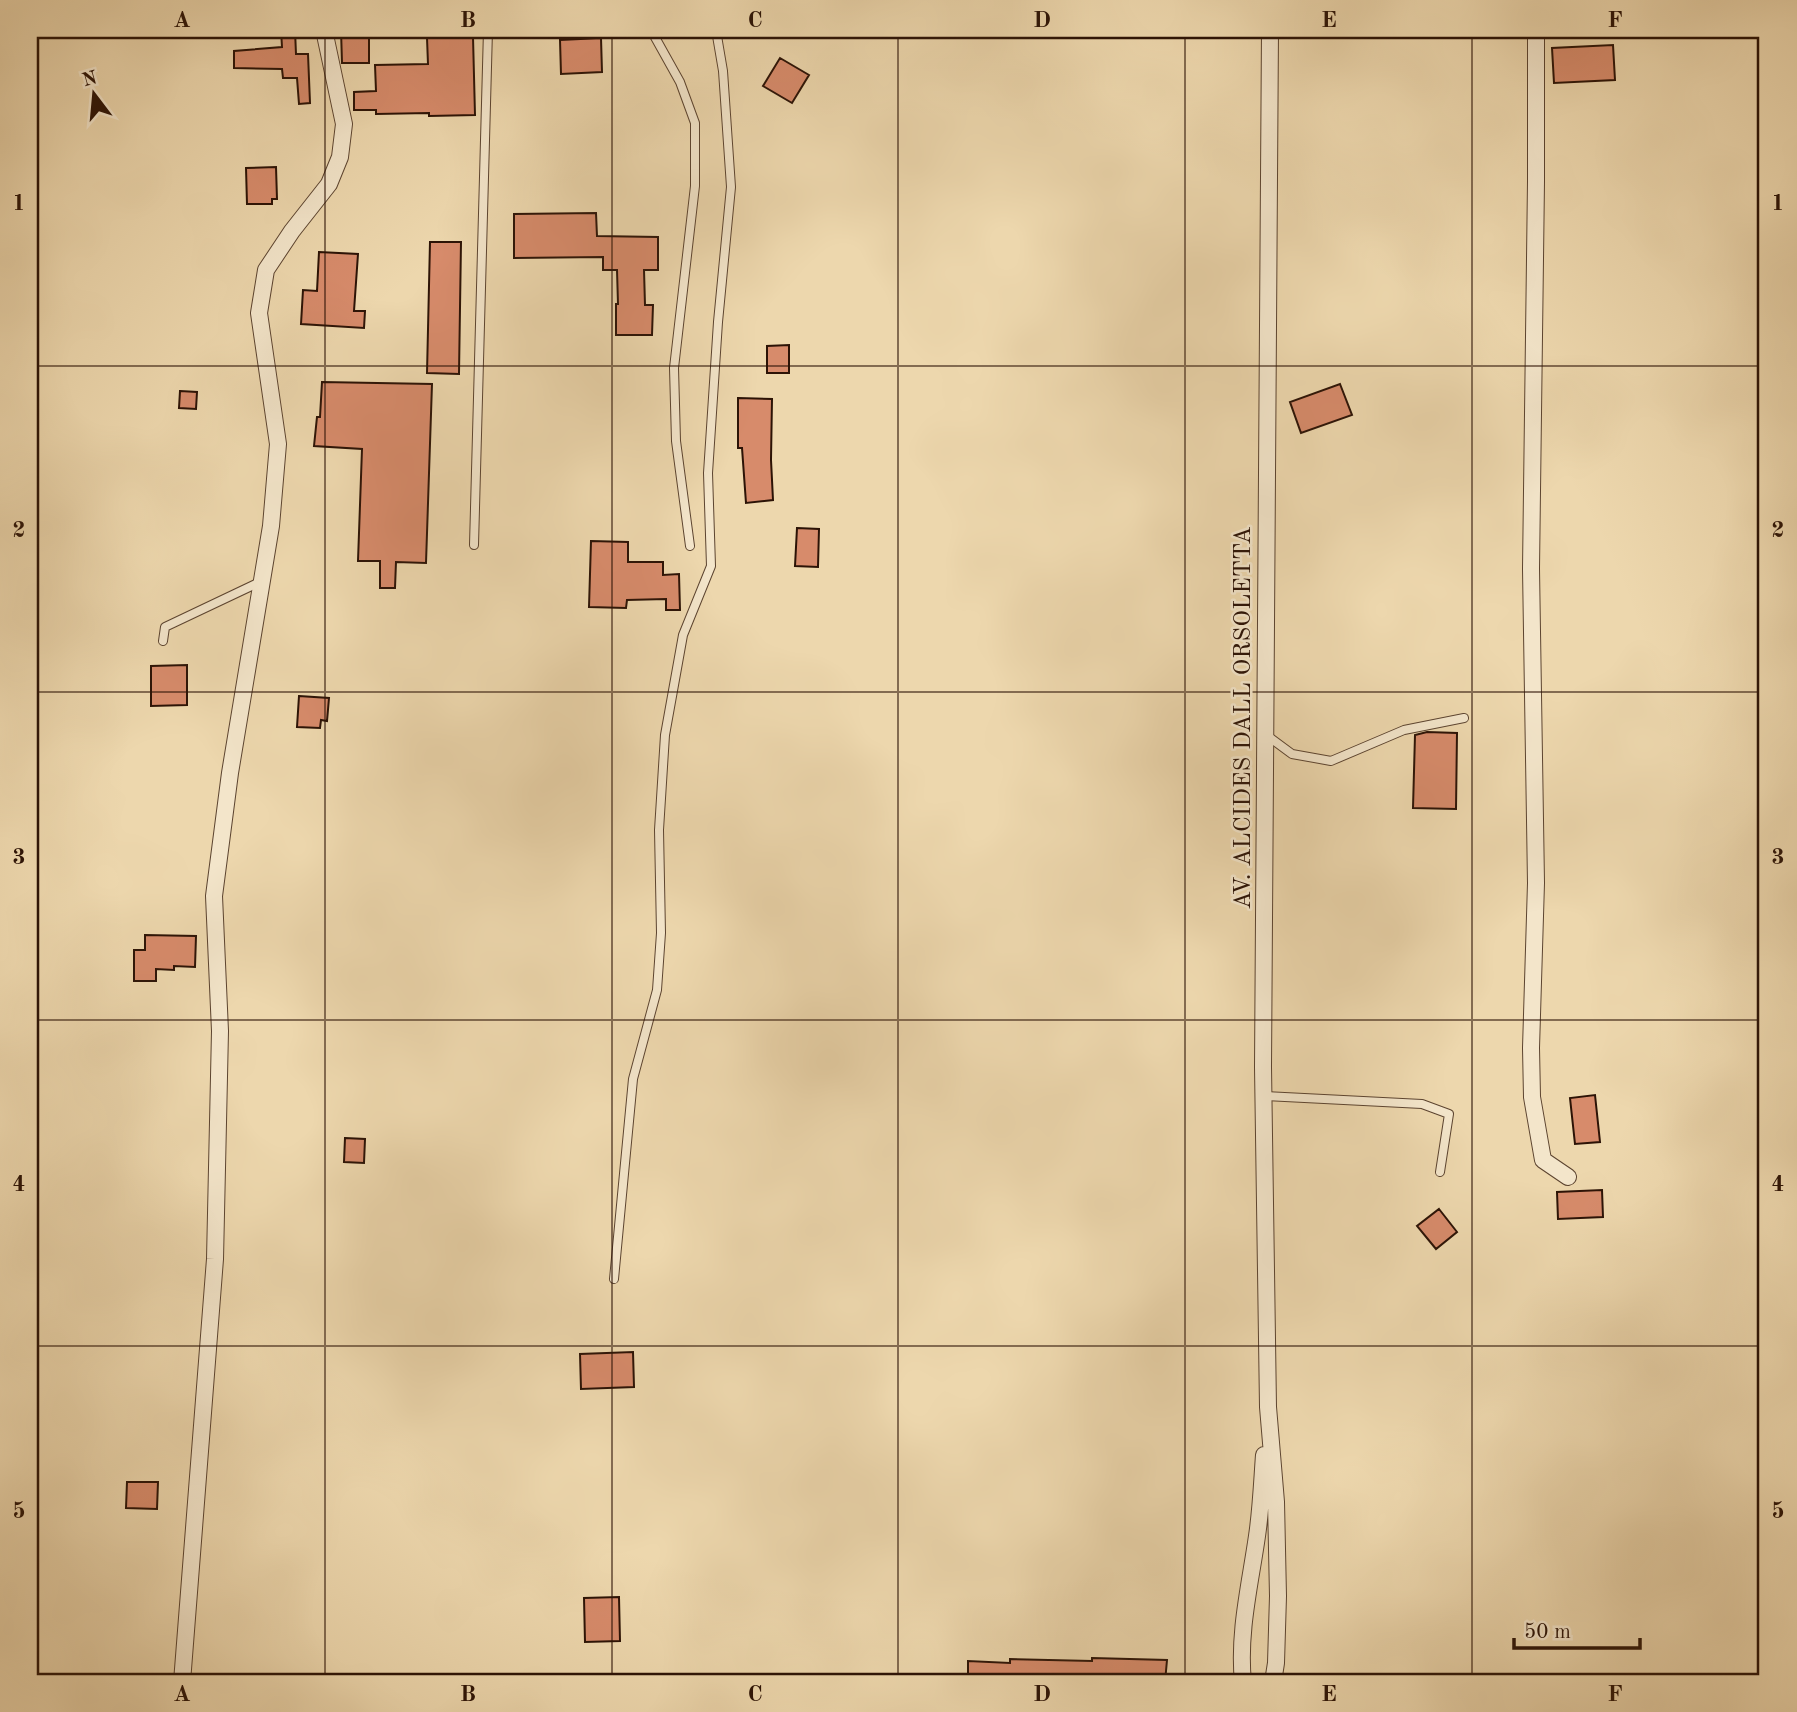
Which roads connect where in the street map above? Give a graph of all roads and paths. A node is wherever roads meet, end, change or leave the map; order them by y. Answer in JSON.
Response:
{"nodes":[{"id":1,"x":324,"y":30,"type":"edge"},
{"id":2,"x":488,"y":30,"type":"edge"},
{"id":3,"x":651,"y":30,"type":"edge"},
{"id":4,"x":716,"y":30,"type":"edge"},
{"id":5,"x":1270,"y":30,"type":"edge"},
{"id":6,"x":1536,"y":30,"type":"edge"},
{"id":7,"x":474,"y":545,"type":"dead end"},
{"id":8,"x":690,"y":546,"type":"dead end"},
{"id":9,"x":262,"y":581,"type":"junction"},
{"id":10,"x":163,"y":641,"type":"dead end"},
{"id":11,"x":1464,"y":718,"type":"dead end"},
{"id":12,"x":1265,"y":734,"type":"junction"},
{"id":13,"x":1263,"y":1096,"type":"junction"},
{"id":14,"x":1440,"y":1172,"type":"dead end"},
{"id":15,"x":1568,"y":1177,"type":"dead end"},
{"id":16,"x":614,"y":1279,"type":"dead end"},
{"id":17,"x":1268,"y":1407,"type":"junction"},
{"id":18,"x":182,"y":1682,"type":"edge"},
{"id":19,"x":1243,"y":1682,"type":"edge"},
{"id":20,"x":1273,"y":1682,"type":"edge"}],
"edges":[{"from":1,"to":9,"type":"street"},
{"from":2,"to":7,"type":"lane"},
{"from":3,"to":8,"type":"lane"},
{"from":4,"to":16,"type":"lane"},
{"from":5,"to":12,"type":"street","name":"AV. ALCIDES DALL ORSOLETTA"},
{"from":6,"to":15,"type":"street"},
{"from":9,"to":10,"type":"lane"},
{"from":9,"to":18,"type":"street"},
{"from":11,"to":12,"type":"lane"},
{"from":12,"to":13,"type":"street","name":"AV. ALCIDES DALL ORSOLETTA"},
{"from":13,"to":14,"type":"lane"},
{"from":13,"to":17,"type":"street","name":"AV. ALCIDES DALL ORSOLETTA"},
{"from":17,"to":19,"type":"street"},
{"from":17,"to":20,"type":"street"}]}
